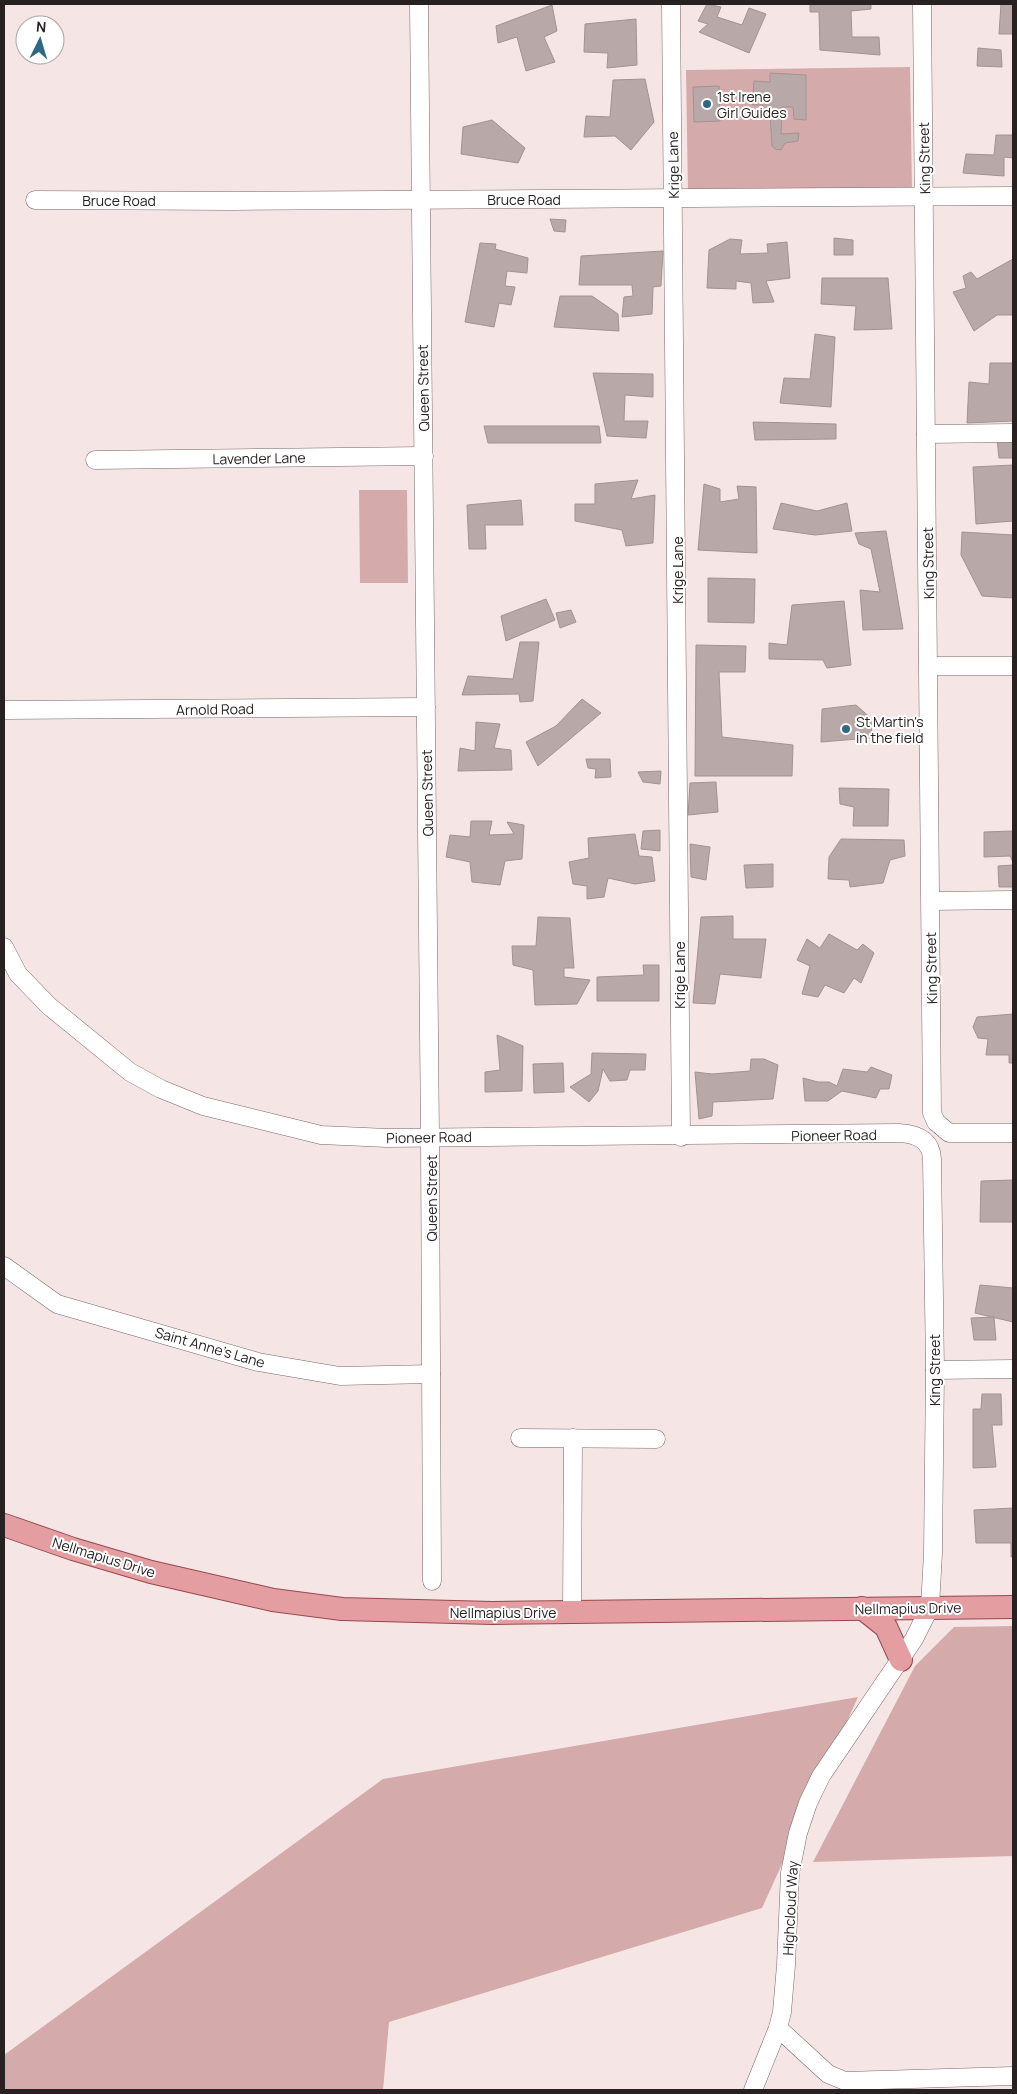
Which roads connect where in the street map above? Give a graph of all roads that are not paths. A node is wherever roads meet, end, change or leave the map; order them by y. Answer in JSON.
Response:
{"nodes":[{"id":1,"x":419,"y":4,"type":"edge"},
{"id":2,"x":671,"y":4,"type":"edge"},
{"id":3,"x":922,"y":4,"type":"edge"},
{"id":4,"x":924,"y":196,"type":"junction"},
{"id":5,"x":1013,"y":196,"type":"edge"},
{"id":6,"x":674,"y":198,"type":"junction"},
{"id":7,"x":421,"y":199,"type":"junction"},
{"id":8,"x":35,"y":200,"type":"dead end"},
{"id":9,"x":1013,"y":433,"type":"edge"},
{"id":10,"x":926,"y":434,"type":"junction"},
{"id":11,"x":424,"y":456,"type":"junction"},
{"id":12,"x":95,"y":460,"type":"dead end"},
{"id":13,"x":929,"y":666,"type":"junction"},
{"id":14,"x":1013,"y":666,"type":"edge"},
{"id":15,"x":426,"y":707,"type":"junction"},
{"id":16,"x":4,"y":710,"type":"edge"},
{"id":17,"x":1013,"y":900,"type":"edge"},
{"id":18,"x":931,"y":901,"type":"junction"},
{"id":19,"x":4,"y":947,"type":"edge"},
{"id":20,"x":1013,"y":1133,"type":"edge"},
{"id":21,"x":430,"y":1137,"type":"junction"},
{"id":22,"x":681,"y":1137,"type":"junction"},
{"id":23,"x":919,"y":1137,"type":"joint"},
{"id":24,"x":4,"y":1266,"type":"edge"},
{"id":25,"x":1013,"y":1369,"type":"edge"},
{"id":26,"x":935,"y":1370,"type":"junction"},
{"id":27,"x":431,"y":1374,"type":"junction"},
{"id":28,"x":520,"y":1438,"type":"dead end"},
{"id":29,"x":573,"y":1438,"type":"junction"},
{"id":30,"x":656,"y":1439,"type":"dead end"},
{"id":31,"x":4,"y":1524,"type":"edge"},
{"id":32,"x":432,"y":1581,"type":"dead end"},
{"id":33,"x":930,"y":1607,"type":"junction"},
{"id":34,"x":1013,"y":1607,"type":"edge"},
{"id":35,"x":862,"y":1608,"type":"junction"},
{"id":36,"x":572,"y":1612,"type":"junction"},
{"id":37,"x":900,"y":1660,"type":"junction"},
{"id":38,"x":778,"y":2028,"type":"junction"},
{"id":39,"x":1013,"y":2076,"type":"edge"},
{"id":40,"x":752,"y":2090,"type":"edge"}],
"edges":[{"from":1,"to":7,"type":"street","name":"Queen Street"},
{"from":2,"to":6,"type":"street","name":"Krige Lane"},
{"from":3,"to":4,"type":"street","name":"King Street"},
{"from":4,"to":5,"type":"street","name":"Bruce Road"},
{"from":4,"to":6,"type":"street","name":"Bruce Road"},
{"from":4,"to":10,"type":"street","name":"King Street"},
{"from":6,"to":7,"type":"street","name":"Bruce Road"},
{"from":6,"to":22,"type":"street","name":"Krige Lane"},
{"from":7,"to":8,"type":"street","name":"Bruce Road"},
{"from":7,"to":11,"type":"street","name":"Queen Street"},
{"from":9,"to":10,"type":"street"},
{"from":10,"to":13,"type":"street","name":"King Street"},
{"from":11,"to":12,"type":"street","name":"Lavender Lane"},
{"from":11,"to":15,"type":"street","name":"Queen Street"},
{"from":13,"to":14,"type":"street"},
{"from":13,"to":18,"type":"street","name":"King Street"},
{"from":15,"to":16,"type":"street","name":"Arnold Road"},
{"from":15,"to":21,"type":"street","name":"Queen Street"},
{"from":17,"to":18,"type":"street"},
{"from":18,"to":20,"type":"street","name":"King Street"},
{"from":19,"to":21,"type":"street","name":"Pioneer Road"},
{"from":21,"to":22,"type":"street","name":"Pioneer Road"},
{"from":21,"to":27,"type":"street","name":"Queen Street"},
{"from":22,"to":23,"type":"street","name":"Pioneer Road"},
{"from":23,"to":26,"type":"street","name":"King Street"},
{"from":24,"to":27,"type":"street","name":"Saint Anne's Lane"},
{"from":25,"to":26,"type":"street"},
{"from":26,"to":33,"type":"street","name":"King Street"},
{"from":27,"to":32,"type":"street","name":"Queen Street"},
{"from":28,"to":29,"type":"street"},
{"from":29,"to":30,"type":"street"},
{"from":29,"to":36,"type":"street"},
{"from":31,"to":36,"type":"main road","name":"Nellmapius Drive"},
{"from":33,"to":34,"type":"main road","name":"Nellmapius Drive"},
{"from":33,"to":35,"type":"main road","name":"Nellmapius Drive"},
{"from":33,"to":37,"type":"street","name":"Highcloud Way"},
{"from":35,"to":36,"type":"main road","name":"Nellmapius Drive"},
{"from":35,"to":37,"type":"main road"},
{"from":37,"to":38,"type":"street","name":"Highcloud Way"},
{"from":38,"to":39,"type":"street"},
{"from":38,"to":40,"type":"street","name":"Highcloud Way"}]}
